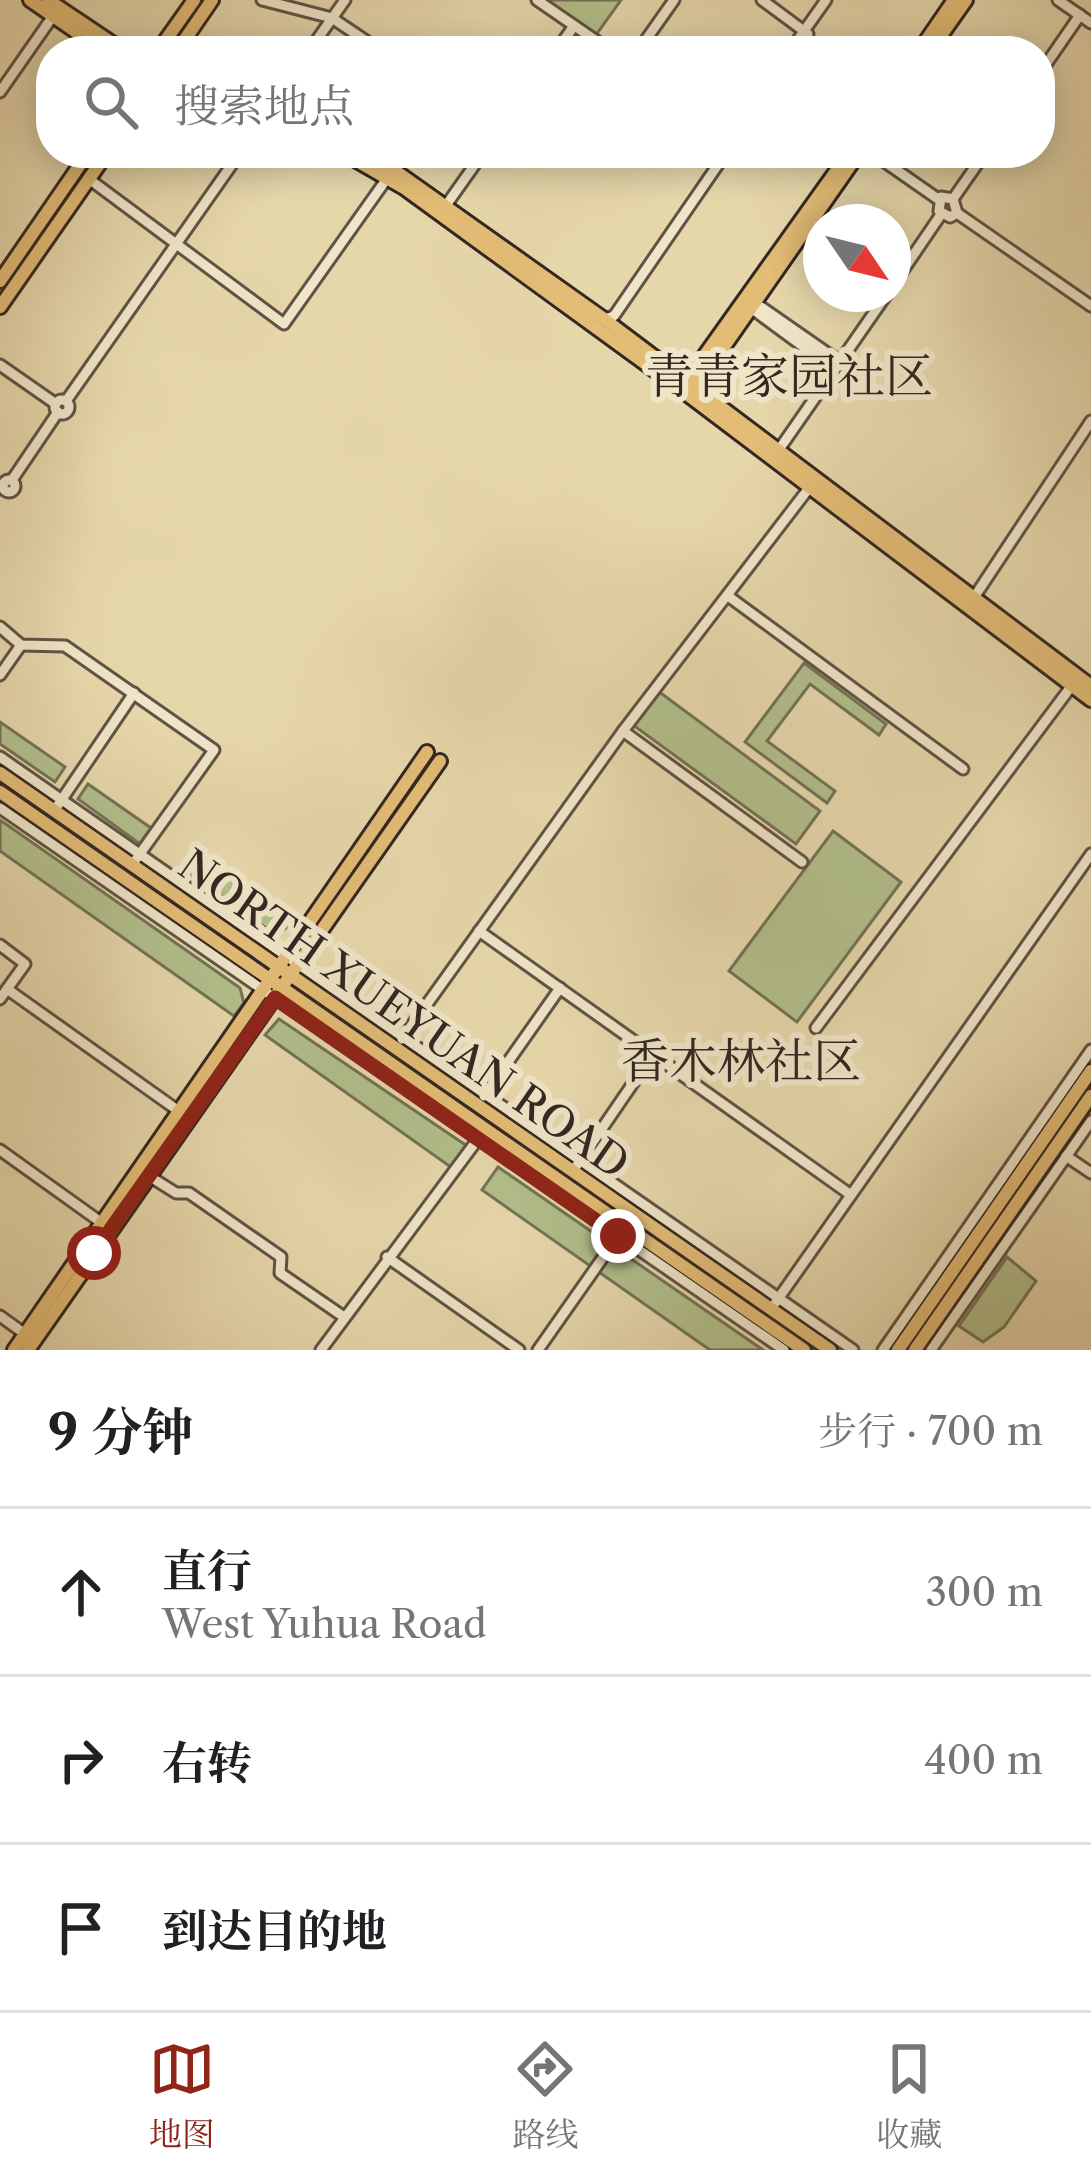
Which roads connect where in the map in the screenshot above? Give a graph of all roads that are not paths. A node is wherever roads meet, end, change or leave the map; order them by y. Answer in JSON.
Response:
{"nodes":[{"id":1,"x":30,"y":0,"type":"edge"},
{"id":2,"x":48,"y":0,"type":"edge"},
{"id":3,"x":194,"y":0,"type":"edge"},
{"id":4,"x":212,"y":0,"type":"edge"},
{"id":5,"x":262,"y":0,"type":"edge"},
{"id":6,"x":347,"y":0,"type":"edge"},
{"id":7,"x":537,"y":0,"type":"edge"},
{"id":8,"x":674,"y":0,"type":"edge"},
{"id":9,"x":762,"y":0,"type":"edge"},
{"id":10,"x":828,"y":0,"type":"edge"},
{"id":11,"x":954,"y":0,"type":"edge"},
{"id":12,"x":966,"y":0,"type":"edge"},
{"id":13,"x":1058,"y":0,"type":"edge"},
{"id":14,"x":1080,"y":15,"type":"junction"},
{"id":15,"x":53,"y":16,"type":"junction"},
{"id":16,"x":334,"y":19,"type":"junction"},
{"id":17,"x":1091,"y":22,"type":"edge"},
{"id":18,"x":574,"y":26,"type":"junction"},
{"id":19,"x":807,"y":32,"type":"junction"},
{"id":20,"x":39,"y":36,"type":"edge"},
{"id":21,"x":82,"y":36,"type":"edge"},
{"id":22,"x":102,"y":36,"type":"edge"},
{"id":23,"x":169,"y":36,"type":"edge"},
{"id":24,"x":187,"y":36,"type":"edge"},
{"id":25,"x":322,"y":36,"type":"edge"},
{"id":26,"x":359,"y":36,"type":"edge"},
{"id":27,"x":567,"y":36,"type":"edge"},
{"id":28,"x":588,"y":36,"type":"edge"},
{"id":29,"x":649,"y":36,"type":"edge"},
{"id":30,"x":804,"y":36,"type":"edge"},
{"id":31,"x":929,"y":36,"type":"edge"},
{"id":32,"x":941,"y":36,"type":"edge"},
{"id":33,"x":36,"y":40,"type":"edge"},
{"id":34,"x":1055,"y":51,"type":"edge"},
{"id":35,"x":0,"y":92,"type":"edge"},
{"id":36,"x":78,"y":168,"type":"edge"},
{"id":37,"x":97,"y":168,"type":"edge"},
{"id":38,"x":230,"y":168,"type":"edge"},
{"id":39,"x":371,"y":168,"type":"edge"},
{"id":40,"x":393,"y":168,"type":"edge"},
{"id":41,"x":473,"y":168,"type":"edge"},
{"id":42,"x":712,"y":168,"type":"edge"},
{"id":43,"x":839,"y":168,"type":"edge"},
{"id":44,"x":849,"y":168,"type":"edge"},
{"id":45,"x":893,"y":168,"type":"edge"},
{"id":46,"x":975,"y":168,"type":"edge"},
{"id":47,"x":388,"y":177,"type":"junction"},
{"id":48,"x":89,"y":179,"type":"junction"},
{"id":49,"x":953,"y":199,"type":"junction"},
{"id":50,"x":938,"y":200,"type":"junction"},
{"id":51,"x":447,"y":204,"type":"junction"},
{"id":52,"x":942,"y":213,"type":"junction"},
{"id":53,"x":957,"y":213,"type":"junction"},
{"id":54,"x":175,"y":246,"type":"junction"},
{"id":55,"x":911,"y":259,"type":"edge"},
{"id":56,"x":0,"y":281,"type":"edge"},
{"id":57,"x":1091,"y":306,"type":"edge"},
{"id":58,"x":0,"y":307,"type":"edge"},
{"id":59,"x":751,"y":308,"type":"junction"},
{"id":60,"x":874,"y":312,"type":"edge"},
{"id":61,"x":604,"y":319,"type":"junction"},
{"id":62,"x":0,"y":365,"type":"edge"},
{"id":63,"x":837,"y":366,"type":"junction"},
{"id":64,"x":687,"y":389,"type":"junction"},
{"id":65,"x":60,"y":406,"type":"junction"},
{"id":66,"x":1091,"y":422,"type":"edge"},
{"id":67,"x":778,"y":451,"type":"junction"},
{"id":68,"x":809,"y":488,"type":"junction"},
{"id":69,"x":3,"y":496,"type":"edge"},
{"id":70,"x":728,"y":596,"type":"junction"},
{"id":71,"x":972,"y":600,"type":"junction"},
{"id":72,"x":0,"y":627,"type":"edge"},
{"id":73,"x":21,"y":645,"type":"junction"},
{"id":74,"x":0,"y":675,"type":"edge"},
{"id":75,"x":1073,"y":684,"type":"junction"},
{"id":76,"x":1091,"y":686,"type":"edge"},
{"id":77,"x":134,"y":694,"type":"junction"},
{"id":78,"x":1091,"y":700,"type":"edge"},
{"id":79,"x":622,"y":731,"type":"junction"},
{"id":80,"x":427,"y":752,"type":"dead end"},
{"id":81,"x":0,"y":757,"type":"edge"},
{"id":82,"x":440,"y":761,"type":"dead end"},
{"id":83,"x":963,"y":769,"type":"dead end"},
{"id":84,"x":0,"y":773,"type":"edge"},
{"id":85,"x":0,"y":792,"type":"edge"},
{"id":86,"x":57,"y":805,"type":"junction"},
{"id":87,"x":0,"y":808,"type":"edge"},
{"id":88,"x":42,"y":829,"type":"junction"},
{"id":89,"x":1091,"y":854,"type":"edge"},
{"id":90,"x":136,"y":859,"type":"junction"},
{"id":91,"x":802,"y":862,"type":"dead end"},
{"id":92,"x":479,"y":931,"type":"junction"},
{"id":93,"x":0,"y":945,"type":"edge"},
{"id":94,"x":281,"y":977,"type":"junction"},
{"id":95,"x":560,"y":988,"type":"junction"},
{"id":96,"x":3,"y":994,"type":"edge"},
{"id":97,"x":816,"y":1028,"type":"dead end"},
{"id":98,"x":400,"y":1043,"type":"junction"},
{"id":99,"x":1091,"y":1050,"type":"edge"},
{"id":100,"x":653,"y":1054,"type":"junction"},
{"id":101,"x":1091,"y":1071,"type":"edge"},
{"id":102,"x":1091,"y":1096,"type":"edge"},
{"id":103,"x":481,"y":1100,"type":"junction"},
{"id":104,"x":180,"y":1112,"type":"junction"},
{"id":105,"x":1091,"y":1121,"type":"edge"},
{"id":106,"x":478,"y":1139,"type":"junction"},
{"id":107,"x":0,"y":1150,"type":"edge"},
{"id":108,"x":1066,"y":1156,"type":"junction"},
{"id":109,"x":576,"y":1166,"type":"junction"},
{"id":110,"x":1091,"y":1172,"type":"edge"},
{"id":111,"x":145,"y":1173,"type":"junction"},
{"id":112,"x":561,"y":1189,"type":"junction"},
{"id":113,"x":851,"y":1195,"type":"junction"},
{"id":114,"x":102,"y":1222,"type":"junction"},
{"id":115,"x":618,"y":1236,"type":"junction"},
{"id":116,"x":387,"y":1257,"type":"junction"},
{"id":117,"x":774,"y":1304,"type":"junction"},
{"id":118,"x":0,"y":1316,"type":"edge"},
{"id":119,"x":344,"y":1317,"type":"junction"},
{"id":120,"x":25,"y":1334,"type":"junction"},
{"id":121,"x":14,"y":1350,"type":"edge"},
{"id":122,"x":28,"y":1350,"type":"edge"},
{"id":123,"x":321,"y":1350,"type":"edge"},
{"id":124,"x":519,"y":1350,"type":"edge"},
{"id":125,"x":538,"y":1350,"type":"edge"},
{"id":126,"x":784,"y":1350,"type":"edge"},
{"id":127,"x":804,"y":1350,"type":"edge"},
{"id":128,"x":830,"y":1350,"type":"edge"},
{"id":129,"x":853,"y":1350,"type":"edge"},
{"id":130,"x":883,"y":1350,"type":"edge"},
{"id":131,"x":898,"y":1350,"type":"edge"},
{"id":132,"x":915,"y":1350,"type":"edge"},
{"id":133,"x":931,"y":1350,"type":"edge"}],
"edges":[{"from":1,"to":15,"type":"main road"},
{"from":2,"to":22,"type":"main road"},
{"from":3,"to":23,"type":"main road"},
{"from":4,"to":24,"type":"main road"},
{"from":5,"to":16,"type":"street"},
{"from":6,"to":16,"type":"street"},
{"from":7,"to":18,"type":"street"},
{"from":8,"to":29,"type":"street"},
{"from":9,"to":19,"type":"street"},
{"from":10,"to":19,"type":"street"},
{"from":11,"to":31,"type":"main road"},
{"from":12,"to":32,"type":"main road"},
{"from":13,"to":14,"type":"street"},
{"from":14,"to":17,"type":"street"},
{"from":14,"to":34,"type":"street"},
{"from":15,"to":20,"type":"street"},
{"from":15,"to":21,"type":"main road"},
{"from":16,"to":25,"type":"street"},
{"from":16,"to":26,"type":"street"},
{"from":18,"to":27,"type":"street"},
{"from":18,"to":28,"type":"street"},
{"from":19,"to":30,"type":"street"},
{"from":33,"to":35,"type":"street"},
{"from":36,"to":56,"type":"main road"},
{"from":37,"to":48,"type":"main road"},
{"from":38,"to":54,"type":"street"},
{"from":39,"to":47,"type":"main road"},
{"from":40,"to":51,"type":"main road"},
{"from":41,"to":51,"type":"street"},
{"from":42,"to":61,"type":"street"},
{"from":43,"to":64,"type":"main road"},
{"from":44,"to":59,"type":"main road"},
{"from":45,"to":50,"type":"street"},
{"from":46,"to":49,"type":"street"},
{"from":47,"to":54,"type":"street"},
{"from":47,"to":64,"type":"main road"},
{"from":48,"to":54,"type":"street"},
{"from":48,"to":58,"type":"main road"},
{"from":49,"to":50,"type":"street"},
{"from":49,"to":53,"type":"street"},
{"from":50,"to":52,"type":"street"},
{"from":51,"to":61,"type":"main road"},
{"from":52,"to":53,"type":"street"},
{"from":52,"to":55,"type":"street"},
{"from":53,"to":57,"type":"street"},
{"from":54,"to":65,"type":"street"},
{"from":59,"to":63,"type":"street"},
{"from":59,"to":64,"type":"main road"},
{"from":60,"to":63,"type":"street"},
{"from":61,"to":64,"type":"main road"},
{"from":62,"to":65,"type":"street"},
{"from":63,"to":67,"type":"street"},
{"from":64,"to":67,"type":"main road"},
{"from":64,"to":68,"type":"main road"},
{"from":65,"to":69,"type":"street"},
{"from":66,"to":71,"type":"street"},
{"from":67,"to":71,"type":"main road"},
{"from":68,"to":70,"type":"street"},
{"from":68,"to":71,"type":"main road"},
{"from":70,"to":79,"type":"street"},
{"from":70,"to":83,"type":"street"},
{"from":71,"to":75,"type":"main road"},
{"from":71,"to":76,"type":"main road"},
{"from":72,"to":73,"type":"street"},
{"from":73,"to":74,"type":"street"},
{"from":73,"to":77,"type":"street"},
{"from":75,"to":78,"type":"main road"},
{"from":75,"to":97,"type":"street"},
{"from":77,"to":86,"type":"street"},
{"from":77,"to":90,"type":"street"},
{"from":79,"to":91,"type":"street"},
{"from":79,"to":92,"type":"street"},
{"from":80,"to":94,"type":"main road"},
{"from":81,"to":86,"type":"street"},
{"from":82,"to":94,"type":"main road"},
{"from":84,"to":86,"type":"main road","name":"NORTH XUEYUAN ROAD"},
{"from":85,"to":88,"type":"main road","name":"NORTH XUEYUAN ROAD"},
{"from":86,"to":88,"type":"main road"},
{"from":86,"to":90,"type":"main road","name":"NORTH XUEYUAN ROAD"},
{"from":87,"to":88,"type":"street"},
{"from":88,"to":94,"type":"main road","name":"NORTH XUEYUAN ROAD"},
{"from":89,"to":113,"type":"street"},
{"from":90,"to":94,"type":"main road","name":"NORTH XUEYUAN ROAD"},
{"from":92,"to":95,"type":"street"},
{"from":92,"to":98,"type":"street"},
{"from":93,"to":96,"type":"street"},
{"from":94,"to":98,"type":"main road","name":"NORTH XUEYUAN ROAD"},
{"from":94,"to":104,"type":"main road"},
{"from":94,"to":106,"type":"street"},
{"from":94,"to":111,"type":"main road"},
{"from":94,"to":112,"type":"main road","name":"NORTH XUEYUAN ROAD"},
{"from":95,"to":100,"type":"street"},
{"from":95,"to":103,"type":"street"},
{"from":96,"to":104,"type":"street"},
{"from":98,"to":103,"type":"main road","name":"NORTH XUEYUAN ROAD"},
{"from":99,"to":130,"type":"street"},
{"from":100,"to":109,"type":"street"},
{"from":100,"to":113,"type":"street"},
{"from":101,"to":131,"type":"main road"},
{"from":102,"to":132,"type":"main road"},
{"from":103,"to":109,"type":"main road","name":"NORTH XUEYUAN ROAD"},
{"from":104,"to":111,"type":"main road"},
{"from":105,"to":108,"type":"street"},
{"from":106,"to":112,"type":"street"},
{"from":106,"to":116,"type":"street"},
{"from":107,"to":114,"type":"street"},
{"from":108,"to":110,"type":"street"},
{"from":108,"to":133,"type":"street"},
{"from":109,"to":112,"type":"main road"},
{"from":109,"to":117,"type":"main road","name":"NORTH XUEYUAN ROAD"},
{"from":111,"to":114,"type":"main road"},
{"from":111,"to":119,"type":"street"},
{"from":111,"to":122,"type":"main road"},
{"from":112,"to":115,"type":"street"},
{"from":112,"to":127,"type":"main road","name":"NORTH XUEYUAN ROAD"},
{"from":113,"to":117,"type":"street"},
{"from":114,"to":120,"type":"main road"},
{"from":115,"to":125,"type":"street"},
{"from":115,"to":126,"type":"street"},
{"from":116,"to":119,"type":"street"},
{"from":116,"to":124,"type":"street"},
{"from":117,"to":128,"type":"main road","name":"NORTH XUEYUAN ROAD"},
{"from":117,"to":129,"type":"street"},
{"from":118,"to":120,"type":"street"},
{"from":119,"to":123,"type":"street"},
{"from":120,"to":121,"type":"main road"}]}
